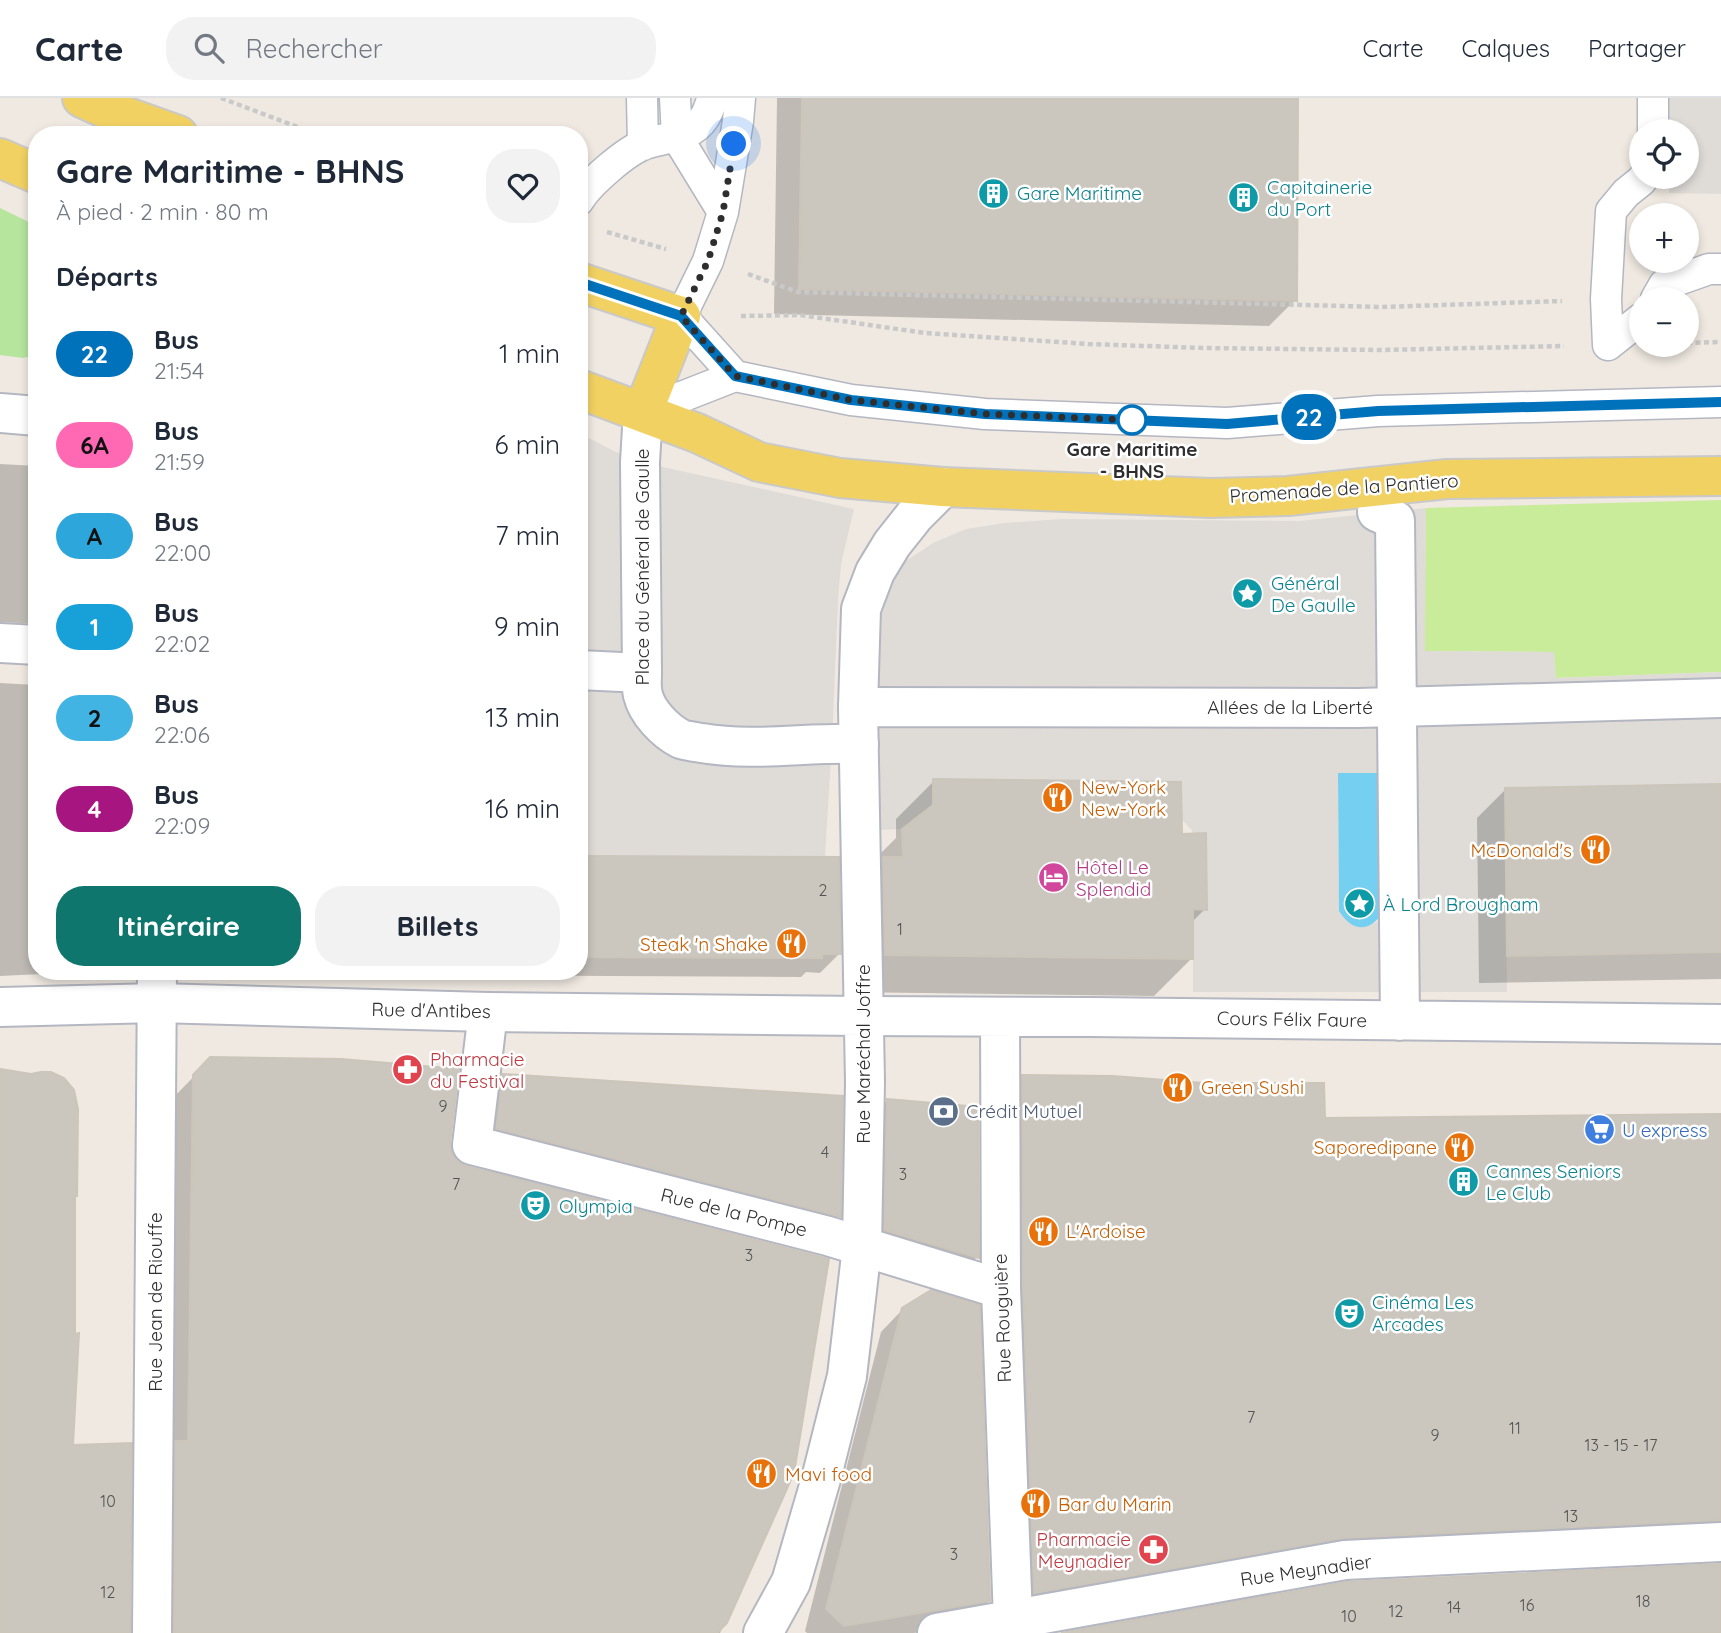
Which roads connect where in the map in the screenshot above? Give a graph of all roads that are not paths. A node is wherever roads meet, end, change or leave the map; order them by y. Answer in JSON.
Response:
{"nodes":[{"id":1,"x":82,"y":98,"type":"edge"},
{"id":2,"x":642,"y":98,"type":"edge"},
{"id":3,"x":675,"y":98,"type":"edge"},
{"id":4,"x":713,"y":98,"type":"edge"},
{"id":5,"x":740,"y":98,"type":"edge"},
{"id":6,"x":1653,"y":98,"type":"edge"},
{"id":7,"x":1653,"y":119,"type":"edge"},
{"id":8,"x":153,"y":126,"type":"edge"},
{"id":9,"x":677,"y":137,"type":"junction"},
{"id":10,"x":643,"y":145,"type":"junction"},
{"id":11,"x":0,"y":158,"type":"edge"},
{"id":12,"x":28,"y":170,"type":"edge"},
{"id":13,"x":588,"y":188,"type":"edge"},
{"id":14,"x":1631,"y":189,"type":"edge"},
{"id":15,"x":723,"y":212,"type":"junction"},
{"id":16,"x":1721,"y":269,"type":"edge"},
{"id":17,"x":588,"y":285,"type":"edge"},
{"id":18,"x":1663,"y":287,"type":"edge"},
{"id":19,"x":681,"y":316,"type":"junction"},
{"id":20,"x":1629,"y":328,"type":"edge"},
{"id":21,"x":735,"y":376,"type":"junction"},
{"id":22,"x":588,"y":392,"type":"edge"},
{"id":23,"x":1721,"y":402,"type":"edge"},
{"id":24,"x":643,"y":412,"type":"junction"},
{"id":25,"x":0,"y":413,"type":"edge"},
{"id":26,"x":28,"y":415,"type":"edge"},
{"id":27,"x":1721,"y":476,"type":"edge"},
{"id":28,"x":943,"y":487,"type":"junction"},
{"id":29,"x":1377,"y":512,"type":"dead end"},
{"id":30,"x":0,"y":642,"type":"edge"},
{"id":31,"x":28,"y":644,"type":"edge"},
{"id":32,"x":588,"y":670,"type":"edge"},
{"id":33,"x":642,"y":673,"type":"junction"},
{"id":34,"x":1721,"y":698,"type":"edge"},
{"id":35,"x":858,"y":707,"type":"junction"},
{"id":36,"x":1398,"y":707,"type":"junction"},
{"id":37,"x":859,"y":744,"type":"junction"},
{"id":38,"x":157,"y":987,"type":"edge"},
{"id":39,"x":0,"y":1007,"type":"edge"},
{"id":40,"x":488,"y":1012,"type":"junction"},
{"id":41,"x":863,"y":1016,"type":"junction"},
{"id":42,"x":1000,"y":1017,"type":"junction"},
{"id":43,"x":1399,"y":1020,"type":"junction"},
{"id":44,"x":1721,"y":1024,"type":"edge"},
{"id":45,"x":862,"y":1247,"type":"junction"},
{"id":46,"x":1000,"y":1289,"type":"junction"},
{"id":47,"x":1721,"y":1542,"type":"edge"},
{"id":48,"x":1013,"y":1620,"type":"junction"},
{"id":49,"x":152,"y":1633,"type":"edge"},
{"id":50,"x":763,"y":1633,"type":"edge"},
{"id":51,"x":937,"y":1633,"type":"edge"}],
"edges":[{"from":1,"to":8,"type":"main road"},
{"from":2,"to":10,"type":"lane"},
{"from":3,"to":9,"type":"lane"},
{"from":4,"to":9,"type":"lane"},
{"from":5,"to":15,"type":"lane"},
{"from":6,"to":7,"type":"lane"},
{"from":9,"to":10,"type":"lane"},
{"from":9,"to":15,"type":"lane"},
{"from":10,"to":13,"type":"lane"},
{"from":11,"to":12,"type":"main road"},
{"from":14,"to":20,"type":"lane"},
{"from":15,"to":19,"type":"lane"},
{"from":16,"to":18,"type":"lane"},
{"from":17,"to":19,"type":"main road"},
{"from":19,"to":21,"type":"lane"},
{"from":19,"to":24,"type":"main road"},
{"from":21,"to":23,"type":"lane"},
{"from":21,"to":24,"type":"lane"},
{"from":22,"to":24,"type":"main road","name":"Promenade de la Pantiero"},
{"from":24,"to":28,"type":"main road","name":"Promenade de la Pantiero"},
{"from":24,"to":33,"type":"street","name":"Place du Général de Gaulle"},
{"from":25,"to":26,"type":"street"},
{"from":27,"to":28,"type":"main road","name":"Promenade de la Pantiero"},
{"from":28,"to":35,"type":"street","name":"Rue Maréchal Joffre"},
{"from":29,"to":36,"type":"street"},
{"from":30,"to":31,"type":"street"},
{"from":32,"to":33,"type":"street"},
{"from":33,"to":37,"type":"street","name":"Place du Général de Gaulle"},
{"from":34,"to":36,"type":"street","name":"Allées de la Liberté"},
{"from":35,"to":36,"type":"street","name":"Allées de la Liberté"},
{"from":35,"to":37,"type":"street","name":"Rue Maréchal Joffre"},
{"from":36,"to":43,"type":"street"},
{"from":37,"to":41,"type":"street","name":"Rue Maréchal Joffre"},
{"from":38,"to":39,"type":"street","name":"Rue d'Antibes"},
{"from":38,"to":40,"type":"street","name":"Rue d'Antibes"},
{"from":38,"to":49,"type":"street","name":"Rue Jean de Riouffe"},
{"from":40,"to":41,"type":"street","name":"Rue d'Antibes"},
{"from":40,"to":45,"type":"street","name":"Rue de la Pompe"},
{"from":41,"to":42,"type":"street","name":"Cours Félix Faure"},
{"from":41,"to":45,"type":"street","name":"Rue Maréchal Joffre"},
{"from":42,"to":43,"type":"street","name":"Cours Félix Faure"},
{"from":42,"to":46,"type":"street","name":"Rue Rouguière"},
{"from":43,"to":44,"type":"street","name":"Cours Félix Faure"},
{"from":45,"to":46,"type":"street","name":"Rue de la Pompe"},
{"from":45,"to":50,"type":"street","name":"Rue Maréchal Joffre"},
{"from":46,"to":48,"type":"street","name":"Rue Rouguière"},
{"from":47,"to":48,"type":"street","name":"Rue Meynadier"},
{"from":48,"to":51,"type":"street","name":"Rue Meynadier"}]}
